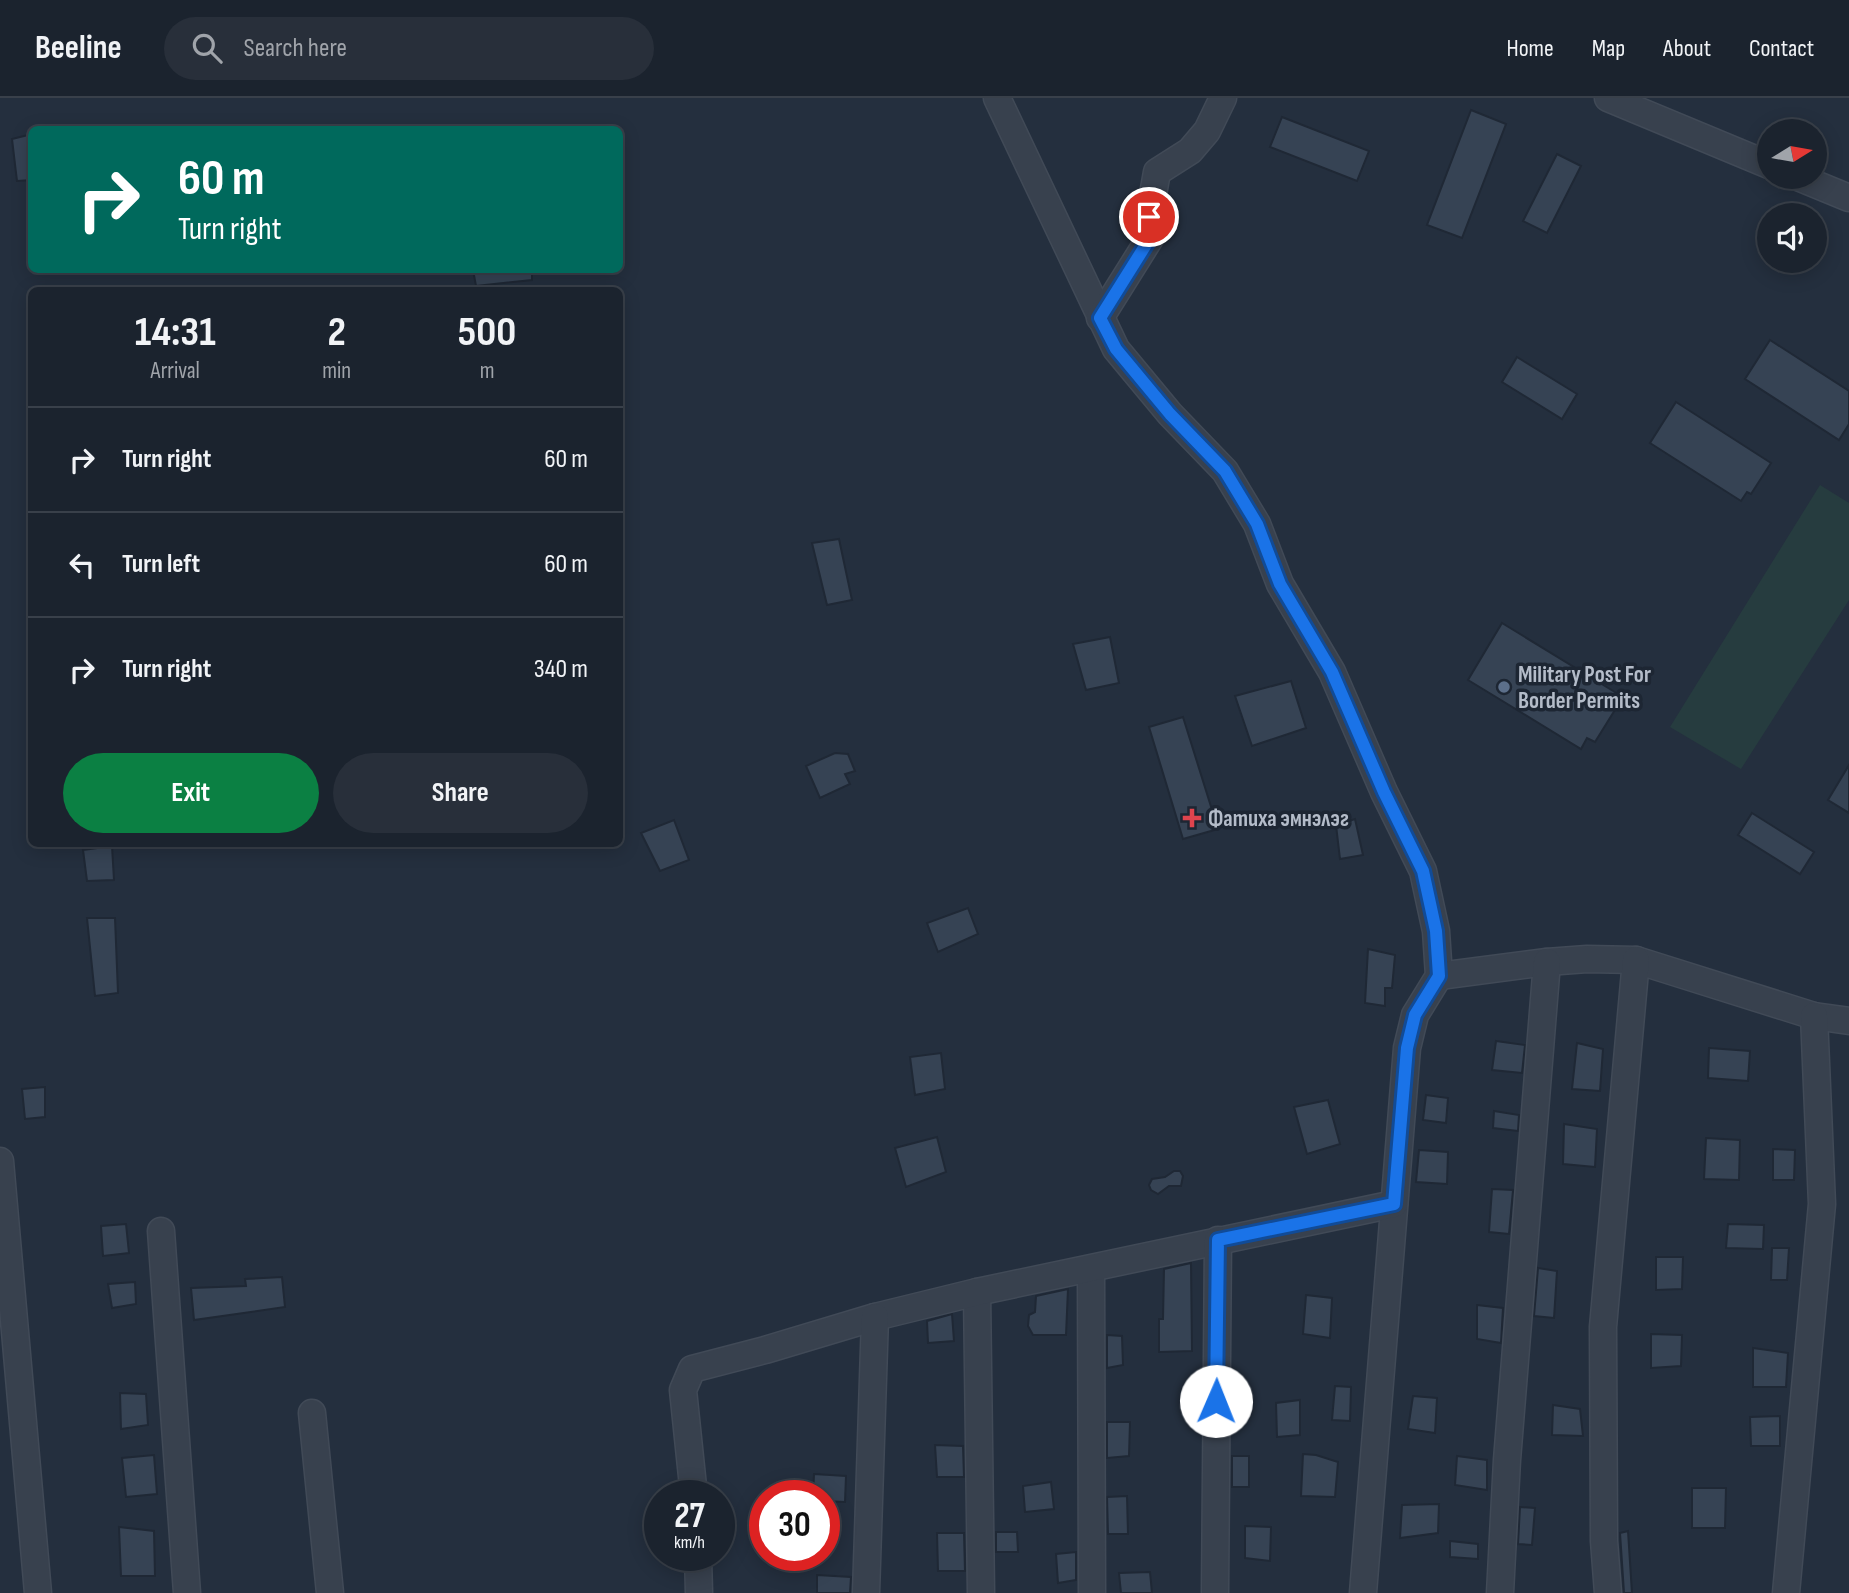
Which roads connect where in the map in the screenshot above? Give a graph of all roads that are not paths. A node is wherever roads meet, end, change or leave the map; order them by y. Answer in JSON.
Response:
{"nodes":[{"id":1,"x":997,"y":98,"type":"edge"},
{"id":2,"x":1223,"y":98,"type":"edge"},
{"id":3,"x":1608,"y":98,"type":"edge"},
{"id":4,"x":1757,"y":160,"type":"edge"},
{"id":5,"x":1827,"y":189,"type":"edge"},
{"id":6,"x":1849,"y":198,"type":"edge"},
{"id":7,"x":1100,"y":318,"type":"junction"},
{"id":8,"x":1636,"y":960,"type":"junction"},
{"id":9,"x":1547,"y":962,"type":"junction"},
{"id":10,"x":1439,"y":976,"type":"junction"},
{"id":11,"x":1814,"y":1016,"type":"junction"},
{"id":12,"x":1849,"y":1021,"type":"edge"},
{"id":13,"x":0,"y":1161,"type":"edge"},
{"id":14,"x":1394,"y":1204,"type":"junction"},
{"id":15,"x":161,"y":1231,"type":"dead end"},
{"id":16,"x":1218,"y":1240,"type":"junction"},
{"id":17,"x":1091,"y":1269,"type":"junction"},
{"id":18,"x":977,"y":1292,"type":"junction"},
{"id":19,"x":875,"y":1317,"type":"junction"},
{"id":20,"x":312,"y":1413,"type":"dead end"},
{"id":21,"x":692,"y":1480,"type":"edge"},
{"id":22,"x":698,"y":1571,"type":"edge"},
{"id":23,"x":38,"y":1593,"type":"edge"},
{"id":24,"x":187,"y":1593,"type":"edge"},
{"id":25,"x":330,"y":1593,"type":"edge"},
{"id":26,"x":699,"y":1593,"type":"edge"},
{"id":27,"x":866,"y":1593,"type":"edge"},
{"id":28,"x":981,"y":1593,"type":"edge"},
{"id":29,"x":1093,"y":1593,"type":"edge"},
{"id":30,"x":1215,"y":1593,"type":"edge"},
{"id":31,"x":1363,"y":1593,"type":"edge"},
{"id":32,"x":1500,"y":1593,"type":"edge"},
{"id":33,"x":1608,"y":1593,"type":"edge"},
{"id":34,"x":1786,"y":1593,"type":"edge"}],
"edges":[{"from":1,"to":7,"type":"street"},
{"from":2,"to":7,"type":"street"},
{"from":3,"to":4,"type":"street"},
{"from":5,"to":6,"type":"street"},
{"from":7,"to":10,"type":"street"},
{"from":8,"to":9,"type":"street"},
{"from":8,"to":11,"type":"street"},
{"from":8,"to":33,"type":"street"},
{"from":9,"to":10,"type":"street"},
{"from":9,"to":32,"type":"street"},
{"from":10,"to":14,"type":"street"},
{"from":11,"to":12,"type":"street"},
{"from":11,"to":34,"type":"street"},
{"from":13,"to":23,"type":"street"},
{"from":14,"to":16,"type":"street"},
{"from":14,"to":31,"type":"street"},
{"from":15,"to":24,"type":"street"},
{"from":16,"to":17,"type":"street"},
{"from":16,"to":30,"type":"street"},
{"from":17,"to":18,"type":"street"},
{"from":17,"to":29,"type":"street"},
{"from":18,"to":19,"type":"street"},
{"from":18,"to":28,"type":"street"},
{"from":19,"to":21,"type":"street"},
{"from":19,"to":27,"type":"street"},
{"from":20,"to":25,"type":"street"},
{"from":22,"to":26,"type":"street"}]}
